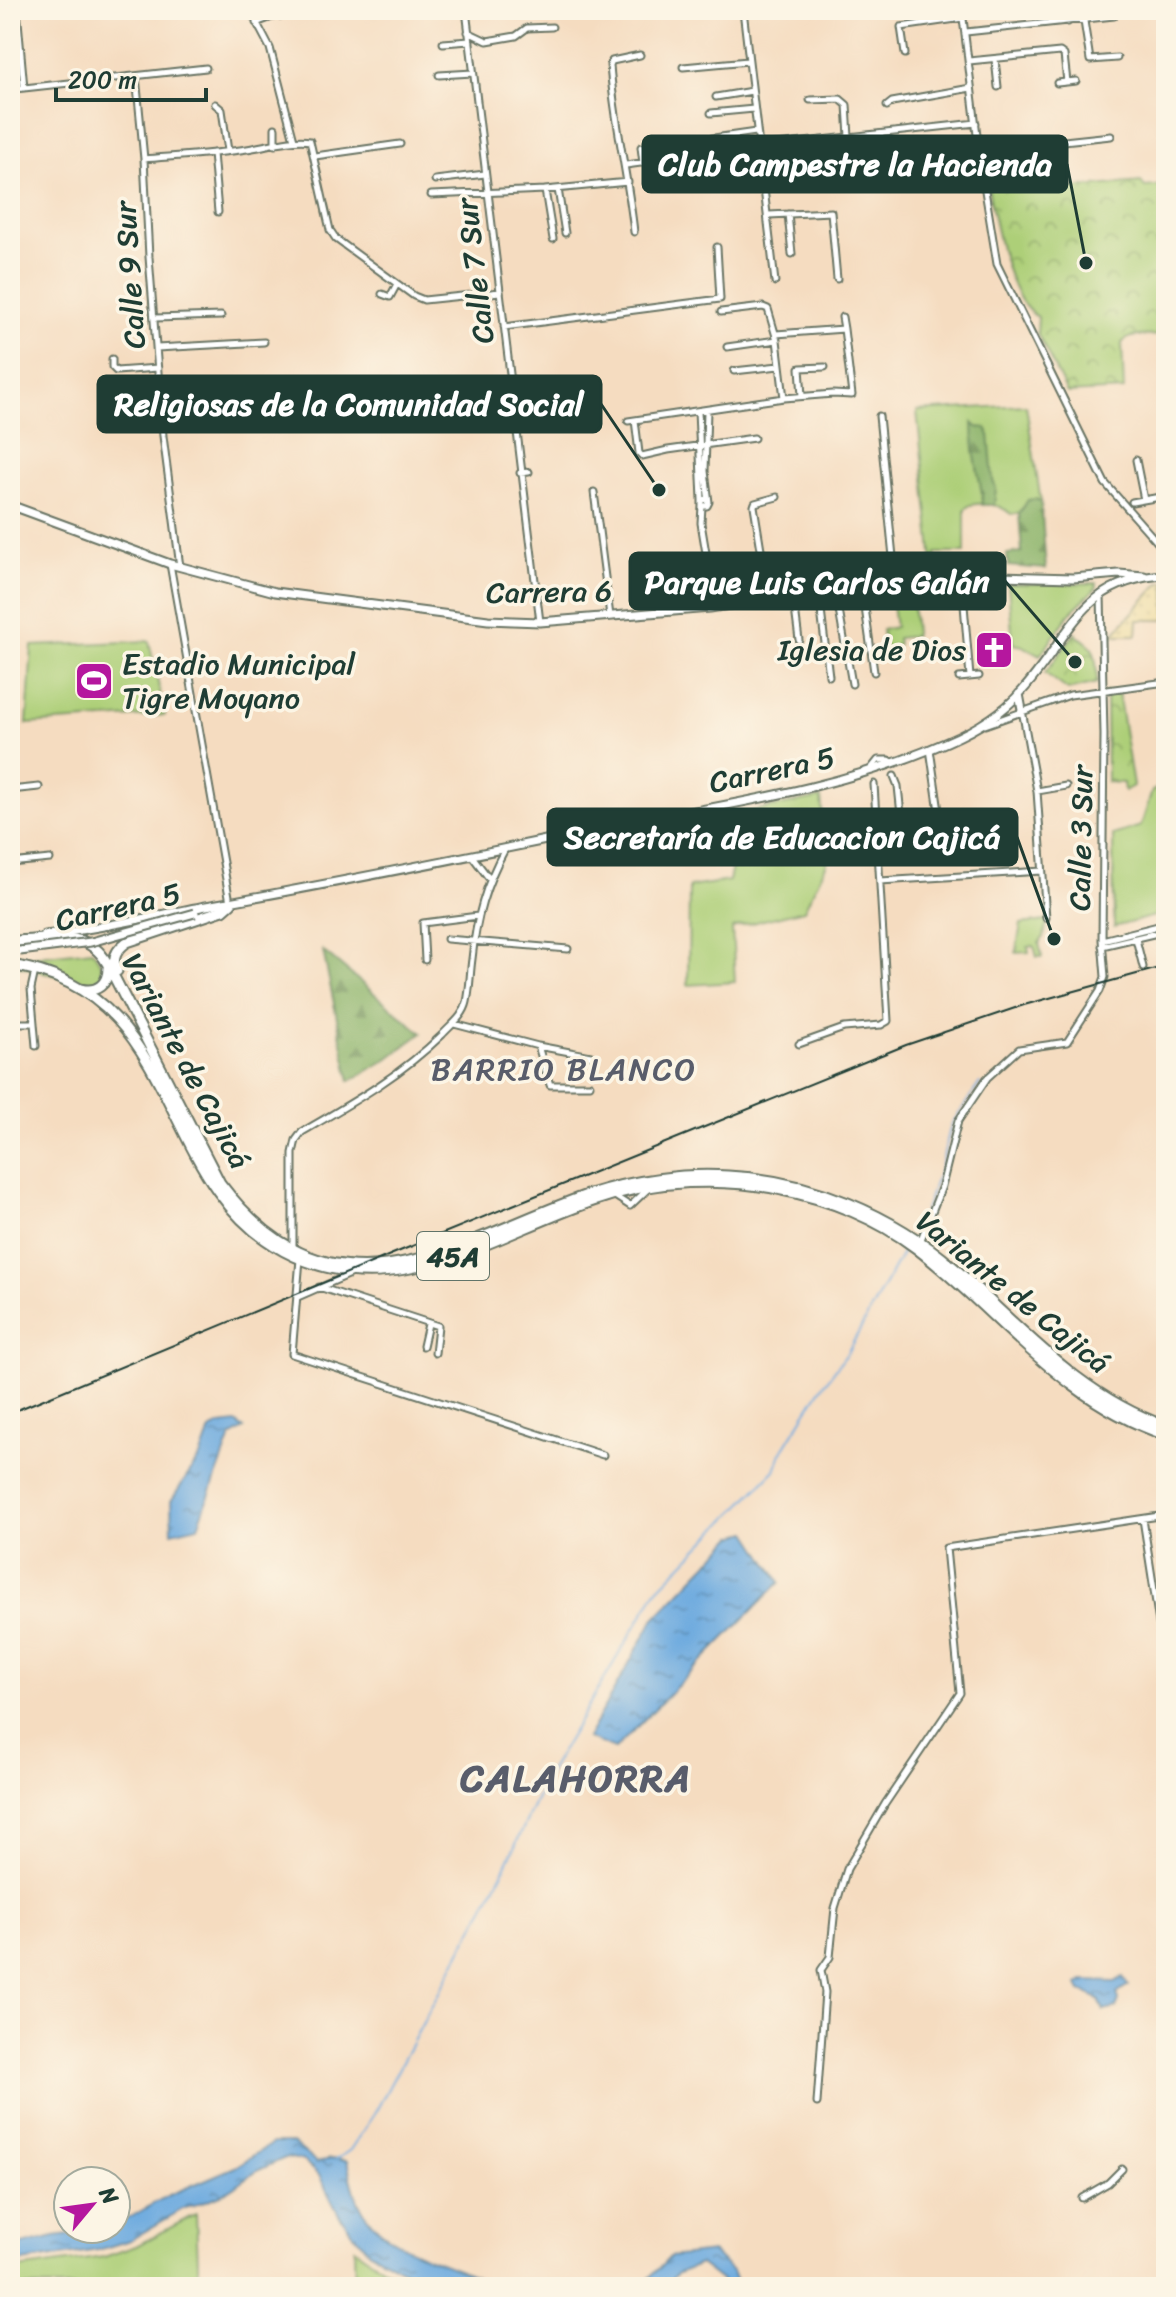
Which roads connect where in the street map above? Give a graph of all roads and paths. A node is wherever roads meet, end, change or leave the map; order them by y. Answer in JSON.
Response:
{"nodes":[{"id":1,"x":17,"y":10,"type":"edge"},
{"id":2,"x":250,"y":10,"type":"edge"},
{"id":3,"x":322,"y":10,"type":"edge"},
{"id":4,"x":466,"y":10,"type":"edge"},
{"id":5,"x":743,"y":10,"type":"edge"},
{"id":6,"x":962,"y":10,"type":"edge"},
{"id":7,"x":1068,"y":10,"type":"edge"},
{"id":8,"x":1114,"y":16,"type":"dead end"},
{"id":9,"x":963,"y":18,"type":"junction"},
{"id":10,"x":1084,"y":21,"type":"junction"},
{"id":11,"x":1068,"y":22,"type":"junction"},
{"id":12,"x":256,"y":23,"type":"junction"},
{"id":13,"x":552,"y":27,"type":"dead end"},
{"id":14,"x":468,"y":32,"type":"junction"},
{"id":15,"x":966,"y":32,"type":"junction"},
{"id":16,"x":470,"y":41,"type":"junction"},
{"id":17,"x":443,"y":43,"type":"dead end"},
{"id":18,"x":905,"y":54,"type":"dead end"},
{"id":19,"x":640,"y":55,"type":"dead end"},
{"id":20,"x":1117,"y":58,"type":"dead end"},
{"id":21,"x":995,"y":59,"type":"junction"},
{"id":22,"x":748,"y":61,"type":"junction"},
{"id":23,"x":969,"y":61,"type":"junction"},
{"id":24,"x":683,"y":67,"type":"dead end"},
{"id":25,"x":206,"y":68,"type":"dead end"},
{"id":26,"x":473,"y":73,"type":"junction"},
{"id":27,"x":439,"y":75,"type":"dead end"},
{"id":28,"x":136,"y":76,"type":"junction"},
{"id":29,"x":1076,"y":81,"type":"dead end"},
{"id":30,"x":1067,"y":82,"type":"junction"},
{"id":31,"x":1057,"y":83,"type":"dead end"},
{"id":32,"x":998,"y":87,"type":"dead end"},
{"id":33,"x":24,"y":88,"type":"junction"},
{"id":34,"x":972,"y":88,"type":"junction"},
{"id":35,"x":752,"y":91,"type":"junction"},
{"id":36,"x":10,"y":94,"type":"edge"},
{"id":37,"x":716,"y":97,"type":"dead end"},
{"id":38,"x":810,"y":100,"type":"dead end"},
{"id":39,"x":215,"y":104,"type":"dead end"},
{"id":40,"x":887,"y":106,"type":"dead end"},
{"id":41,"x":754,"y":109,"type":"junction"},
{"id":42,"x":10,"y":111,"type":"edge"},
{"id":43,"x":711,"y":113,"type":"dead end"},
{"id":44,"x":976,"y":123,"type":"junction"},
{"id":45,"x":10,"y":124,"type":"edge"},
{"id":46,"x":275,"y":128,"type":"dead end"},
{"id":47,"x":756,"y":132,"type":"junction"},
{"id":48,"x":1111,"y":136,"type":"dead end"},
{"id":49,"x":849,"y":137,"type":"junction"},
{"id":50,"x":707,"y":139,"type":"dead end"},
{"id":51,"x":294,"y":140,"type":"junction"},
{"id":52,"x":400,"y":144,"type":"dead end"},
{"id":53,"x":275,"y":145,"type":"junction"},
{"id":54,"x":641,"y":147,"type":"dead end"},
{"id":55,"x":758,"y":147,"type":"junction"},
{"id":56,"x":979,"y":150,"type":"junction"},
{"id":57,"x":228,"y":151,"type":"junction"},
{"id":58,"x":213,"y":153,"type":"junction"},
{"id":59,"x":315,"y":156,"type":"junction"},
{"id":60,"x":144,"y":159,"type":"junction"},
{"id":61,"x":643,"y":163,"type":"junction"},
{"id":62,"x":626,"y":165,"type":"junction"},
{"id":63,"x":485,"y":174,"type":"junction"},
{"id":64,"x":435,"y":180,"type":"dead end"},
{"id":65,"x":628,"y":182,"type":"junction"},
{"id":66,"x":558,"y":189,"type":"junction"},
{"id":67,"x":545,"y":190,"type":"junction"},
{"id":68,"x":487,"y":193,"type":"junction"},
{"id":69,"x":431,"y":195,"type":"dead end"},
{"id":70,"x":218,"y":212,"type":"dead end"},
{"id":71,"x":788,"y":214,"type":"junction"},
{"id":72,"x":769,"y":215,"type":"junction"},
{"id":73,"x":634,"y":232,"type":"dead end"},
{"id":74,"x":565,"y":233,"type":"dead end"},
{"id":75,"x":553,"y":239,"type":"dead end"},
{"id":76,"x":717,"y":247,"type":"dead end"},
{"id":77,"x":792,"y":254,"type":"dead end"},
{"id":78,"x":837,"y":279,"type":"dead end"},
{"id":79,"x":775,"y":282,"type":"dead end"},
{"id":80,"x":397,"y":284,"type":"junction"},
{"id":81,"x":500,"y":292,"type":"junction"},
{"id":82,"x":382,"y":294,"type":"dead end"},
{"id":83,"x":721,"y":312,"type":"dead end"},
{"id":84,"x":221,"y":316,"type":"dead end"},
{"id":85,"x":842,"y":317,"type":"dead end"},
{"id":86,"x":155,"y":318,"type":"junction"},
{"id":87,"x":504,"y":327,"type":"junction"},
{"id":88,"x":844,"y":329,"type":"junction"},
{"id":89,"x":777,"y":337,"type":"junction"},
{"id":90,"x":264,"y":342,"type":"dead end"},
{"id":91,"x":727,"y":347,"type":"dead end"},
{"id":92,"x":157,"y":348,"type":"junction"},
{"id":93,"x":112,"y":359,"type":"dead end"},
{"id":94,"x":779,"y":366,"type":"junction"},
{"id":95,"x":825,"y":367,"type":"dead end"},
{"id":96,"x":158,"y":368,"type":"junction"},
{"id":97,"x":734,"y":371,"type":"dead end"},
{"id":98,"x":802,"y":396,"type":"junction"},
{"id":99,"x":784,"y":398,"type":"junction"},
{"id":100,"x":698,"y":411,"type":"junction"},
{"id":101,"x":707,"y":411,"type":"junction"},
{"id":102,"x":879,"y":416,"type":"dead end"},
{"id":103,"x":698,"y":419,"type":"junction"},
{"id":104,"x":706,"y":419,"type":"junction"},
{"id":105,"x":754,"y":438,"type":"dead end"},
{"id":106,"x":702,"y":446,"type":"junction"},
{"id":107,"x":1136,"y":460,"type":"dead end"},
{"id":108,"x":529,"y":472,"type":"dead end"},
{"id":109,"x":520,"y":473,"type":"junction"},
{"id":110,"x":594,"y":492,"type":"dead end"},
{"id":111,"x":1166,"y":496,"type":"edge"},
{"id":112,"x":777,"y":497,"type":"dead end"},
{"id":113,"x":1144,"y":500,"type":"junction"},
{"id":114,"x":1132,"y":502,"type":"dead end"},
{"id":115,"x":10,"y":505,"type":"edge"},
{"id":116,"x":1166,"y":552,"type":"edge"},
{"id":117,"x":170,"y":564,"type":"junction"},
{"id":118,"x":180,"y":567,"type":"junction"},
{"id":119,"x":828,"y":572,"type":"dead end"},
{"id":120,"x":1163,"y":573,"type":"edge"},
{"id":121,"x":1101,"y":576,"type":"junction"},
{"id":122,"x":895,"y":577,"type":"junction"},
{"id":123,"x":1149,"y":577,"type":"junction"},
{"id":124,"x":861,"y":579,"type":"junction"},
{"id":125,"x":832,"y":583,"type":"junction"},
{"id":126,"x":818,"y":586,"type":"junction"},
{"id":127,"x":1104,"y":592,"type":"junction"},
{"id":128,"x":793,"y":593,"type":"junction"},
{"id":129,"x":769,"y":599,"type":"junction"},
{"id":130,"x":964,"y":605,"type":"dead end"},
{"id":131,"x":715,"y":607,"type":"junction"},
{"id":132,"x":610,"y":616,"type":"junction"},
{"id":133,"x":540,"y":622,"type":"junction"},
{"id":134,"x":799,"y":640,"type":"dead end"},
{"id":135,"x":874,"y":672,"type":"dead end"},
{"id":136,"x":829,"y":676,"type":"dead end"},
{"id":137,"x":979,"y":676,"type":"dead end"},
{"id":138,"x":970,"y":677,"type":"junction"},
{"id":139,"x":959,"y":678,"type":"dead end"},
{"id":140,"x":1166,"y":682,"type":"edge"},
{"id":141,"x":852,"y":684,"type":"dead end"},
{"id":142,"x":1103,"y":689,"type":"junction"},
{"id":143,"x":1019,"y":694,"type":"junction"},
{"id":144,"x":1022,"y":710,"type":"junction"},
{"id":145,"x":974,"y":729,"type":"junction"},
{"id":146,"x":930,"y":749,"type":"junction"},
{"id":147,"x":894,"y":776,"type":"dead end"},
{"id":148,"x":874,"y":784,"type":"dead end"},
{"id":149,"x":1066,"y":786,"type":"dead end"},
{"id":150,"x":39,"y":787,"type":"dead end"},
{"id":151,"x":10,"y":790,"type":"edge"},
{"id":152,"x":1037,"y":791,"type":"junction"},
{"id":153,"x":940,"y":818,"type":"dead end"},
{"id":154,"x":903,"y":834,"type":"dead end"},
{"id":155,"x":505,"y":849,"type":"junction"},
{"id":156,"x":472,"y":856,"type":"junction"},
{"id":157,"x":50,"y":859,"type":"dead end"},
{"id":158,"x":10,"y":863,"type":"edge"},
{"id":159,"x":1042,"y":871,"type":"junction"},
{"id":160,"x":489,"y":878,"type":"junction"},
{"id":161,"x":880,"y":881,"type":"junction"},
{"id":162,"x":232,"y":902,"type":"junction"},
{"id":163,"x":478,"y":916,"type":"junction"},
{"id":164,"x":1046,"y":918,"type":"dead end"},
{"id":165,"x":1166,"y":924,"type":"edge"},
{"id":166,"x":1166,"y":931,"type":"edge"},
{"id":167,"x":447,"y":939,"type":"dead end"},
{"id":168,"x":1136,"y":939,"type":"junction"},
{"id":169,"x":11,"y":941,"type":"edge"},
{"id":170,"x":474,"y":941,"type":"junction"},
{"id":171,"x":1102,"y":943,"type":"junction"},
{"id":172,"x":568,"y":949,"type":"dead end"},
{"id":173,"x":10,"y":953,"type":"edge"},
{"id":174,"x":425,"y":960,"type":"dead end"},
{"id":175,"x":107,"y":963,"type":"junction"},
{"id":176,"x":10,"y":965,"type":"edge"},
{"id":177,"x":1143,"y":967,"type":"dead end"},
{"id":178,"x":35,"y":970,"type":"junction"},
{"id":179,"x":78,"y":988,"type":"junction"},
{"id":180,"x":130,"y":1008,"type":"junction"},
{"id":181,"x":10,"y":1023,"type":"edge"},
{"id":182,"x":34,"y":1023,"type":"junction"},
{"id":183,"x":453,"y":1024,"type":"junction"},
{"id":184,"x":799,"y":1044,"type":"dead end"},
{"id":185,"x":36,"y":1046,"type":"dead end"},
{"id":186,"x":538,"y":1046,"type":"junction"},
{"id":187,"x":591,"y":1056,"type":"dead end"},
{"id":188,"x":590,"y":1085,"type":"dead end"},
{"id":189,"x":650,"y":1187,"type":"junction"},
{"id":190,"x":612,"y":1195,"type":"junction"},
{"id":191,"x":895,"y":1231,"type":"junction"},
{"id":192,"x":916,"y":1242,"type":"junction"},
{"id":193,"x":293,"y":1248,"type":"junction"},
{"id":194,"x":300,"y":1259,"type":"junction"},
{"id":195,"x":354,"y":1273,"type":"junction"},
{"id":196,"x":319,"y":1287,"type":"junction"},
{"id":197,"x":298,"y":1297,"type":"junction"},
{"id":198,"x":428,"y":1324,"type":"junction"},
{"id":199,"x":423,"y":1346,"type":"dead end"},
{"id":200,"x":435,"y":1353,"type":"dead end"},
{"id":201,"x":1166,"y":1426,"type":"edge"},
{"id":202,"x":1166,"y":1435,"type":"edge"},
{"id":203,"x":603,"y":1455,"type":"dead end"},
{"id":204,"x":1166,"y":1515,"type":"edge"},
{"id":205,"x":1143,"y":1519,"type":"junction"},
{"id":206,"x":1166,"y":1668,"type":"edge"},
{"id":207,"x":817,"y":2103,"type":"dead end"},
{"id":208,"x":1122,"y":2169,"type":"dead end"},
{"id":209,"x":1082,"y":2198,"type":"dead end"}],
"edges":[{"from":1,"to":33,"type":"street"},
{"from":2,"to":12,"type":"street"},
{"from":3,"to":12,"type":"street"},
{"from":4,"to":14,"type":"street","name":"Calle 7 Sur"},
{"from":5,"to":22,"type":"street"},
{"from":6,"to":9,"type":"street"},
{"from":7,"to":11,"type":"street"},
{"from":8,"to":10,"type":"street"},
{"from":9,"to":15,"type":"street"},
{"from":9,"to":18,"type":"street"},
{"from":10,"to":11,"type":"street"},
{"from":10,"to":20,"type":"street"},
{"from":11,"to":15,"type":"street"},
{"from":12,"to":51,"type":"street"},
{"from":13,"to":14,"type":"street"},
{"from":14,"to":16,"type":"street","name":"Calle 7 Sur"},
{"from":15,"to":23,"type":"street"},
{"from":16,"to":17,"type":"street"},
{"from":16,"to":26,"type":"street","name":"Calle 7 Sur"},
{"from":19,"to":62,"type":"street"},
{"from":21,"to":23,"type":"street"},
{"from":21,"to":30,"type":"street"},
{"from":21,"to":32,"type":"street"},
{"from":22,"to":24,"type":"street"},
{"from":22,"to":35,"type":"street"},
{"from":23,"to":34,"type":"street"},
{"from":25,"to":28,"type":"street"},
{"from":26,"to":27,"type":"street"},
{"from":26,"to":63,"type":"street","name":"Calle 7 Sur"},
{"from":28,"to":33,"type":"street"},
{"from":28,"to":60,"type":"street","name":"Calle 9 Sur"},
{"from":29,"to":30,"type":"street"},
{"from":30,"to":31,"type":"street"},
{"from":33,"to":36,"type":"street"},
{"from":34,"to":40,"type":"street"},
{"from":34,"to":44,"type":"street"},
{"from":35,"to":37,"type":"street"},
{"from":35,"to":41,"type":"street"},
{"from":38,"to":49,"type":"street"},
{"from":39,"to":57,"type":"street"},
{"from":41,"to":43,"type":"street"},
{"from":41,"to":47,"type":"street"},
{"from":42,"to":45,"type":"street"},
{"from":44,"to":49,"type":"street"},
{"from":44,"to":56,"type":"street"},
{"from":46,"to":53,"type":"street"},
{"from":47,"to":50,"type":"street"},
{"from":47,"to":55,"type":"street"},
{"from":48,"to":56,"type":"street"},
{"from":49,"to":55,"type":"street"},
{"from":51,"to":53,"type":"street"},
{"from":51,"to":59,"type":"street"},
{"from":52,"to":59,"type":"street"},
{"from":53,"to":57,"type":"street"},
{"from":54,"to":61,"type":"street"},
{"from":55,"to":61,"type":"street"},
{"from":55,"to":72,"type":"street"},
{"from":56,"to":116,"type":"street"},
{"from":57,"to":58,"type":"street"},
{"from":58,"to":60,"type":"street"},
{"from":58,"to":70,"type":"street"},
{"from":59,"to":80,"type":"street"},
{"from":60,"to":86,"type":"street","name":"Calle 9 Sur"},
{"from":61,"to":62,"type":"street"},
{"from":62,"to":65,"type":"street"},
{"from":63,"to":64,"type":"street"},
{"from":63,"to":68,"type":"street","name":"Calle 7 Sur"},
{"from":65,"to":66,"type":"street"},
{"from":65,"to":73,"type":"street"},
{"from":66,"to":67,"type":"street"},
{"from":66,"to":74,"type":"street"},
{"from":67,"to":68,"type":"street"},
{"from":67,"to":75,"type":"street"},
{"from":68,"to":69,"type":"street"},
{"from":68,"to":81,"type":"street","name":"Calle 7 Sur"},
{"from":71,"to":72,"type":"street"},
{"from":71,"to":77,"type":"street"},
{"from":71,"to":78,"type":"street"},
{"from":72,"to":79,"type":"street"},
{"from":76,"to":87,"type":"street"},
{"from":80,"to":81,"type":"street"},
{"from":80,"to":82,"type":"street"},
{"from":81,"to":87,"type":"street","name":"Calle 7 Sur"},
{"from":83,"to":89,"type":"street"},
{"from":84,"to":86,"type":"street"},
{"from":85,"to":88,"type":"street"},
{"from":86,"to":92,"type":"street","name":"Calle 9 Sur"},
{"from":87,"to":109,"type":"street","name":"Calle 7 Sur"},
{"from":88,"to":89,"type":"street"},
{"from":88,"to":98,"type":"street"},
{"from":89,"to":91,"type":"street"},
{"from":89,"to":94,"type":"street"},
{"from":90,"to":92,"type":"street"},
{"from":92,"to":96,"type":"street","name":"Calle 9 Sur"},
{"from":93,"to":96,"type":"street"},
{"from":94,"to":97,"type":"street"},
{"from":94,"to":99,"type":"street"},
{"from":95,"to":98,"type":"street"},
{"from":96,"to":118,"type":"street","name":"Calle 9 Sur"},
{"from":98,"to":99,"type":"street"},
{"from":99,"to":101,"type":"street"},
{"from":100,"to":101,"type":"street"},
{"from":100,"to":103,"type":"street"},
{"from":100,"to":106,"type":"street"},
{"from":101,"to":104,"type":"street"},
{"from":102,"to":122,"type":"street"},
{"from":103,"to":104,"type":"street"},
{"from":103,"to":106,"type":"street"},
{"from":104,"to":106,"type":"street"},
{"from":105,"to":106,"type":"street"},
{"from":106,"to":131,"type":"street"},
{"from":107,"to":113,"type":"street"},
{"from":108,"to":109,"type":"street"},
{"from":109,"to":133,"type":"street","name":"Calle 7 Sur"},
{"from":110,"to":132,"type":"street"},
{"from":111,"to":113,"type":"street"},
{"from":112,"to":129,"type":"street"},
{"from":113,"to":114,"type":"street"},
{"from":115,"to":117,"type":"main road","name":"Carrera 6"},
{"from":117,"to":118,"type":"main road","name":"Carrera 6"},
{"from":117,"to":162,"type":"street"},
{"from":118,"to":133,"type":"main road","name":"Carrera 6"},
{"from":119,"to":125,"type":"street"},
{"from":120,"to":123,"type":"main road","name":"Carrera 6","number":"45A"},
{"from":121,"to":122,"type":"main road","name":"Carrera 6"},
{"from":121,"to":123,"type":"main road","name":"Carrera 6"},
{"from":121,"to":127,"type":"main road"},
{"from":122,"to":124,"type":"main road","name":"Carrera 6"},
{"from":123,"to":127,"type":"main road","name":"Carrera 6","number":"45A"},
{"from":124,"to":125,"type":"main road","name":"Carrera 6"},
{"from":124,"to":135,"type":"street"},
{"from":125,"to":126,"type":"main road","name":"Carrera 6"},
{"from":125,"to":141,"type":"street"},
{"from":126,"to":128,"type":"main road","name":"Carrera 6"},
{"from":126,"to":136,"type":"street"},
{"from":127,"to":142,"type":"street","name":"Calle 3 Sur"},
{"from":127,"to":143,"type":"main road","name":"Carrera 6","number":"45A"},
{"from":128,"to":129,"type":"main road","name":"Carrera 6"},
{"from":128,"to":134,"type":"street"},
{"from":129,"to":131,"type":"main road","name":"Carrera 6"},
{"from":130,"to":138,"type":"street"},
{"from":131,"to":132,"type":"main road","name":"Carrera 6"},
{"from":132,"to":133,"type":"main road","name":"Carrera 6"},
{"from":137,"to":138,"type":"street"},
{"from":138,"to":139,"type":"street"},
{"from":140,"to":142,"type":"street","name":"Carrera 5","number":"45A"},
{"from":142,"to":144,"type":"street","name":"Carrera 5","number":"45A"},
{"from":142,"to":171,"type":"street","name":"Calle 3 Sur"},
{"from":143,"to":144,"type":"main road"},
{"from":143,"to":145,"type":"main road","name":"Carrera 6","number":"45A"},
{"from":144,"to":145,"type":"street","name":"Carrera 5","number":"45A"},
{"from":144,"to":152,"type":"street"},
{"from":145,"to":146,"type":"main road","name":"Carrera 5","number":"45A"},
{"from":146,"to":153,"type":"street"},
{"from":146,"to":155,"type":"main road","name":"Carrera 5","number":"45A"},
{"from":147,"to":154,"type":"street"},
{"from":148,"to":161,"type":"street"},
{"from":149,"to":152,"type":"street"},
{"from":150,"to":151,"type":"street"},
{"from":152,"to":159,"type":"street"},
{"from":155,"to":156,"type":"main road","name":"Carrera 5","number":"45A"},
{"from":155,"to":160,"type":"street"},
{"from":156,"to":160,"type":"street"},
{"from":156,"to":162,"type":"main road","name":"Carrera 5","number":"45A"},
{"from":157,"to":158,"type":"street"},
{"from":159,"to":161,"type":"street"},
{"from":159,"to":164,"type":"street"},
{"from":160,"to":163,"type":"street"},
{"from":161,"to":184,"type":"street"},
{"from":162,"to":169,"type":"main road","name":"Carrera 5","number":"45A"},
{"from":162,"to":173,"type":"main road","name":"Carrera 5","number":"45A","bridge":true},
{"from":162,"to":180,"type":"highway"},
{"from":163,"to":170,"type":"street"},
{"from":163,"to":174,"type":"street"},
{"from":165,"to":171,"type":"street"},
{"from":166,"to":168,"type":"street"},
{"from":167,"to":170,"type":"street"},
{"from":168,"to":171,"type":"street"},
{"from":168,"to":177,"type":"street"},
{"from":169,"to":175,"type":"highway","name":"Variante de Cajicá","number":"45A"},
{"from":170,"to":172,"type":"street"},
{"from":170,"to":183,"type":"street"},
{"from":171,"to":192,"type":"street","name":"Calle 3 Sur"},
{"from":175,"to":179,"type":"highway"},
{"from":175,"to":180,"type":"highway","name":"Variante de Cajicá","number":"45A"},
{"from":176,"to":178,"type":"highway","name":"Variante de Cajicá","number":"45A"},
{"from":178,"to":179,"type":"highway","name":"Variante de Cajicá","number":"45A"},
{"from":178,"to":182,"type":"street"},
{"from":179,"to":194,"type":"highway","name":"Variante de Cajicá","number":"45A"},
{"from":180,"to":193,"type":"highway","name":"Variante de Cajicá","number":"45A"},
{"from":181,"to":182,"type":"street"},
{"from":182,"to":185,"type":"street"},
{"from":183,"to":186,"type":"street"},
{"from":183,"to":193,"type":"street"},
{"from":186,"to":187,"type":"street"},
{"from":186,"to":188,"type":"street"},
{"from":189,"to":190,"type":"highway","name":"Variante de Cajicá","number":"45A"},
{"from":189,"to":190,"type":"street"},
{"from":189,"to":191,"type":"highway","name":"Variante de Cajicá","number":"45A"},
{"from":190,"to":195,"type":"highway","name":"Variante de Cajicá","number":"45A"},
{"from":191,"to":192,"type":"highway","name":"Variante de Cajicá","number":"45A"},
{"from":191,"to":193,"type":"highway","name":"Variante de Cajicá","number":"45A"},
{"from":192,"to":201,"type":"highway","name":"Variante de Cajicá","number":"45A"},
{"from":192,"to":202,"type":"highway","name":"Variante de Cajicá","number":"45A"},
{"from":194,"to":195,"type":"highway","name":"Variante de Cajicá","number":"45A"},
{"from":194,"to":197,"type":"street"},
{"from":195,"to":196,"type":"street"},
{"from":196,"to":197,"type":"street"},
{"from":196,"to":198,"type":"street"},
{"from":197,"to":203,"type":"street"},
{"from":198,"to":199,"type":"street"},
{"from":198,"to":200,"type":"street"},
{"from":204,"to":205,"type":"street"},
{"from":205,"to":206,"type":"street"},
{"from":205,"to":207,"type":"street"},
{"from":208,"to":209,"type":"street"}]}
